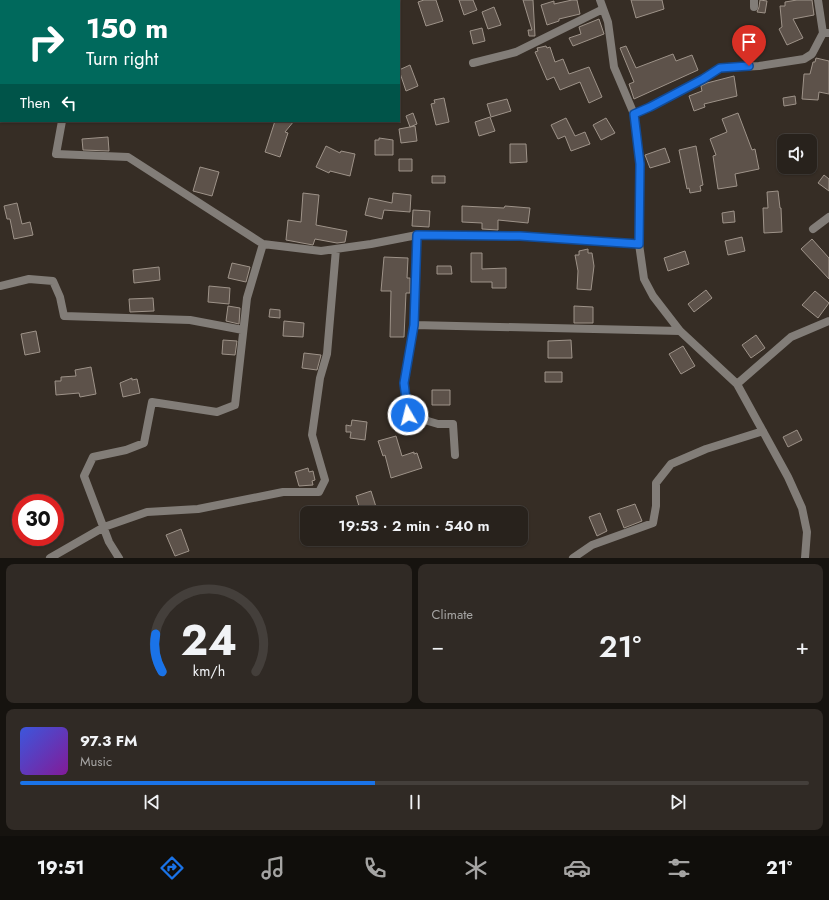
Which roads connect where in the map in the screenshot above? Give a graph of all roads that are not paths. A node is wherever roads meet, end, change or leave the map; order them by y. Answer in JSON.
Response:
{"nodes":[{"id":1,"x":600,"y":0,"type":"edge"},
{"id":2,"x":818,"y":0,"type":"edge"},
{"id":3,"x":603,"y":10,"type":"junction"},
{"id":4,"x":826,"y":33,"type":"edge"},
{"id":5,"x":473,"y":63,"type":"dead end"},
{"id":6,"x":634,"y":114,"type":"junction"},
{"id":7,"x":62,"y":122,"type":"edge"},
{"id":8,"x":829,"y":217,"type":"edge"},
{"id":9,"x":813,"y":229,"type":"dead end"},
{"id":10,"x":417,"y":235,"type":"junction"},
{"id":11,"x":263,"y":244,"type":"junction"},
{"id":12,"x":639,"y":244,"type":"junction"},
{"id":13,"x":336,"y":249,"type":"junction"},
{"id":14,"x":0,"y":286,"type":"edge"},
{"id":15,"x":829,"y":321,"type":"edge"},
{"id":16,"x":414,"y":325,"type":"junction"},
{"id":17,"x":243,"y":330,"type":"junction"},
{"id":18,"x":680,"y":331,"type":"junction"},
{"id":19,"x":737,"y":384,"type":"junction"},
{"id":20,"x":763,"y":431,"type":"junction"},
{"id":21,"x":455,"y":455,"type":"dead end"},
{"id":22,"x":104,"y":528,"type":"junction"},
{"id":23,"x":50,"y":558,"type":"edge"},
{"id":24,"x":119,"y":558,"type":"edge"},
{"id":25,"x":573,"y":558,"type":"edge"},
{"id":26,"x":805,"y":558,"type":"edge"}],
"edges":[{"from":1,"to":3,"type":"street"},
{"from":2,"to":4,"type":"street"},
{"from":3,"to":5,"type":"street"},
{"from":3,"to":6,"type":"street"},
{"from":4,"to":6,"type":"street"},
{"from":6,"to":12,"type":"street"},
{"from":7,"to":11,"type":"street"},
{"from":8,"to":9,"type":"street"},
{"from":10,"to":12,"type":"street"},
{"from":10,"to":13,"type":"street"},
{"from":10,"to":16,"type":"street"},
{"from":11,"to":13,"type":"street"},
{"from":11,"to":17,"type":"street"},
{"from":12,"to":18,"type":"street"},
{"from":13,"to":22,"type":"street"},
{"from":14,"to":17,"type":"street"},
{"from":15,"to":19,"type":"street"},
{"from":16,"to":18,"type":"street"},
{"from":16,"to":21,"type":"street"},
{"from":17,"to":22,"type":"street"},
{"from":18,"to":19,"type":"street"},
{"from":19,"to":20,"type":"street"},
{"from":20,"to":25,"type":"street"},
{"from":20,"to":26,"type":"street"},
{"from":22,"to":23,"type":"street"},
{"from":22,"to":24,"type":"street"}]}
